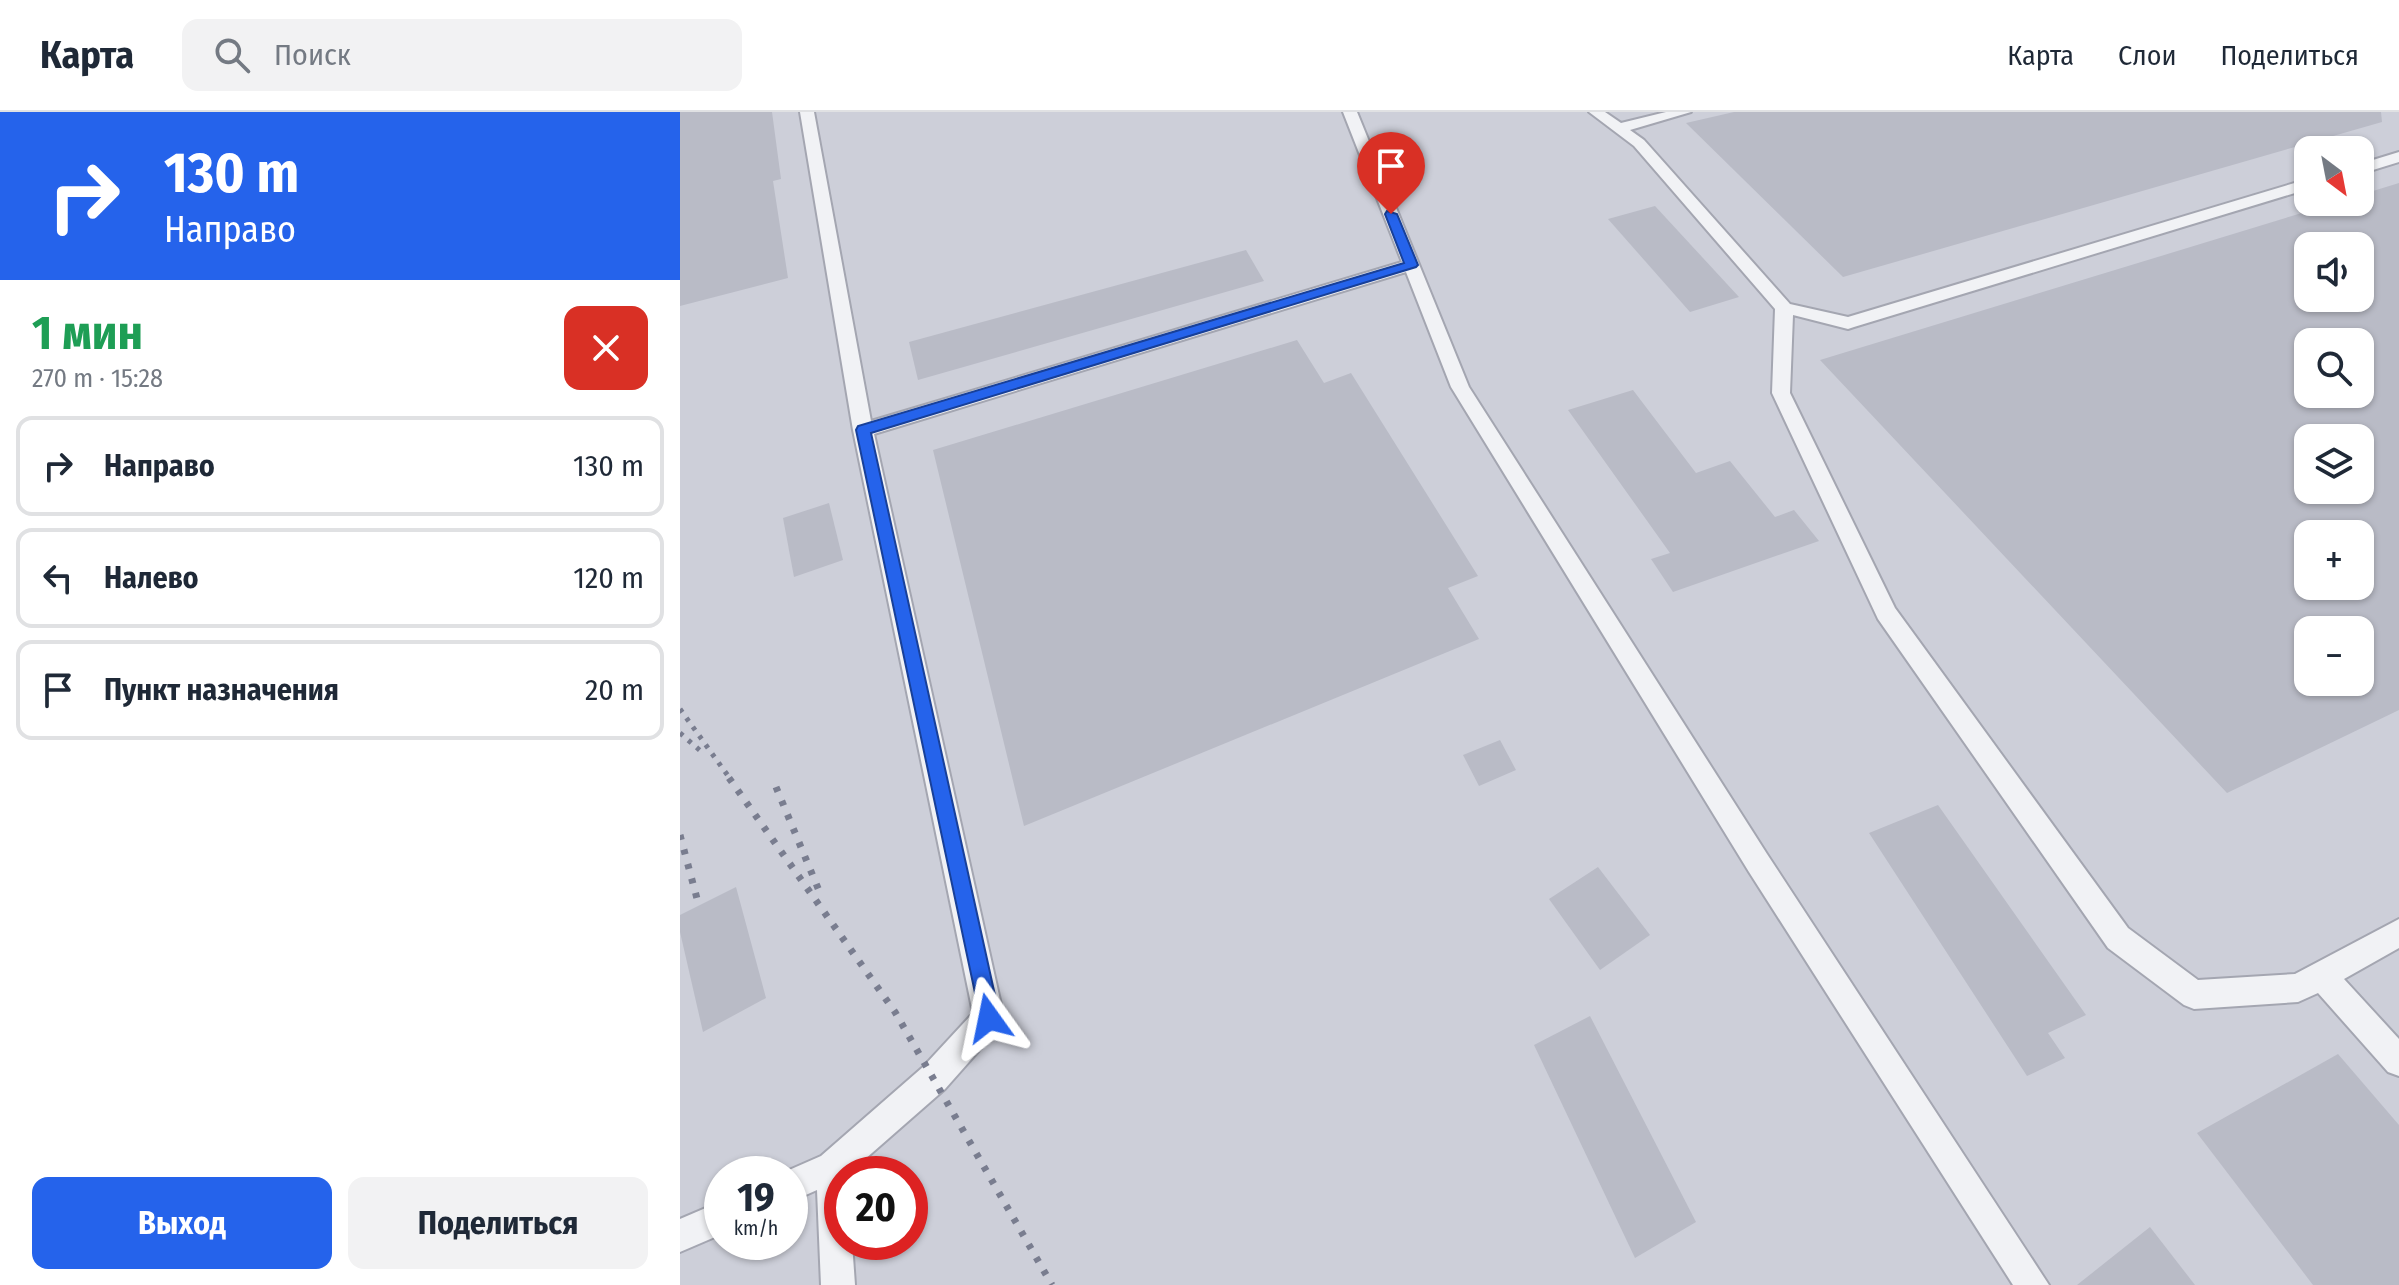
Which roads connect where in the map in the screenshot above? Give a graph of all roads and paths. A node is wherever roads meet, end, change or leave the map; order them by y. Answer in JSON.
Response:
{"nodes":[{"id":1,"x":807,"y":112,"type":"edge"},
{"id":2,"x":1350,"y":112,"type":"edge"},
{"id":3,"x":1596,"y":112,"type":"edge"},
{"id":4,"x":1684,"y":112,"type":"edge"},
{"id":5,"x":1618,"y":128,"type":"junction"},
{"id":6,"x":2399,"y":157,"type":"edge"},
{"id":7,"x":2374,"y":165,"type":"edge"},
{"id":8,"x":2294,"y":188,"type":"edge"},
{"id":9,"x":1411,"y":265,"type":"junction"},
{"id":10,"x":1784,"y":308,"type":"junction"},
{"id":11,"x":863,"y":430,"type":"junction"},
{"id":12,"x":2399,"y":933,"type":"edge"},
{"id":13,"x":2321,"y":975,"type":"junction"},
{"id":14,"x":2399,"y":1061,"type":"edge"},
{"id":15,"x":845,"y":1156,"type":"edge"},
{"id":16,"x":704,"y":1225,"type":"edge"},
{"id":17,"x":680,"y":1236,"type":"edge"},
{"id":18,"x":837,"y":1260,"type":"edge"},
{"id":19,"x":838,"y":1285,"type":"edge"},
{"id":20,"x":2032,"y":1285,"type":"edge"}],
"edges":[{"from":1,"to":11,"type":"lane"},
{"from":2,"to":9,"type":"lane"},
{"from":3,"to":5,"type":"lane"},
{"from":4,"to":5,"type":"lane"},
{"from":5,"to":10,"type":"lane"},
{"from":6,"to":7,"type":"lane"},
{"from":8,"to":10,"type":"lane"},
{"from":9,"to":11,"type":"lane"},
{"from":9,"to":20,"type":"lane"},
{"from":10,"to":13,"type":"lane"},
{"from":11,"to":15,"type":"lane"},
{"from":12,"to":13,"type":"lane"},
{"from":13,"to":14,"type":"lane"},
{"from":16,"to":17,"type":"lane"},
{"from":18,"to":19,"type":"lane"}]}
